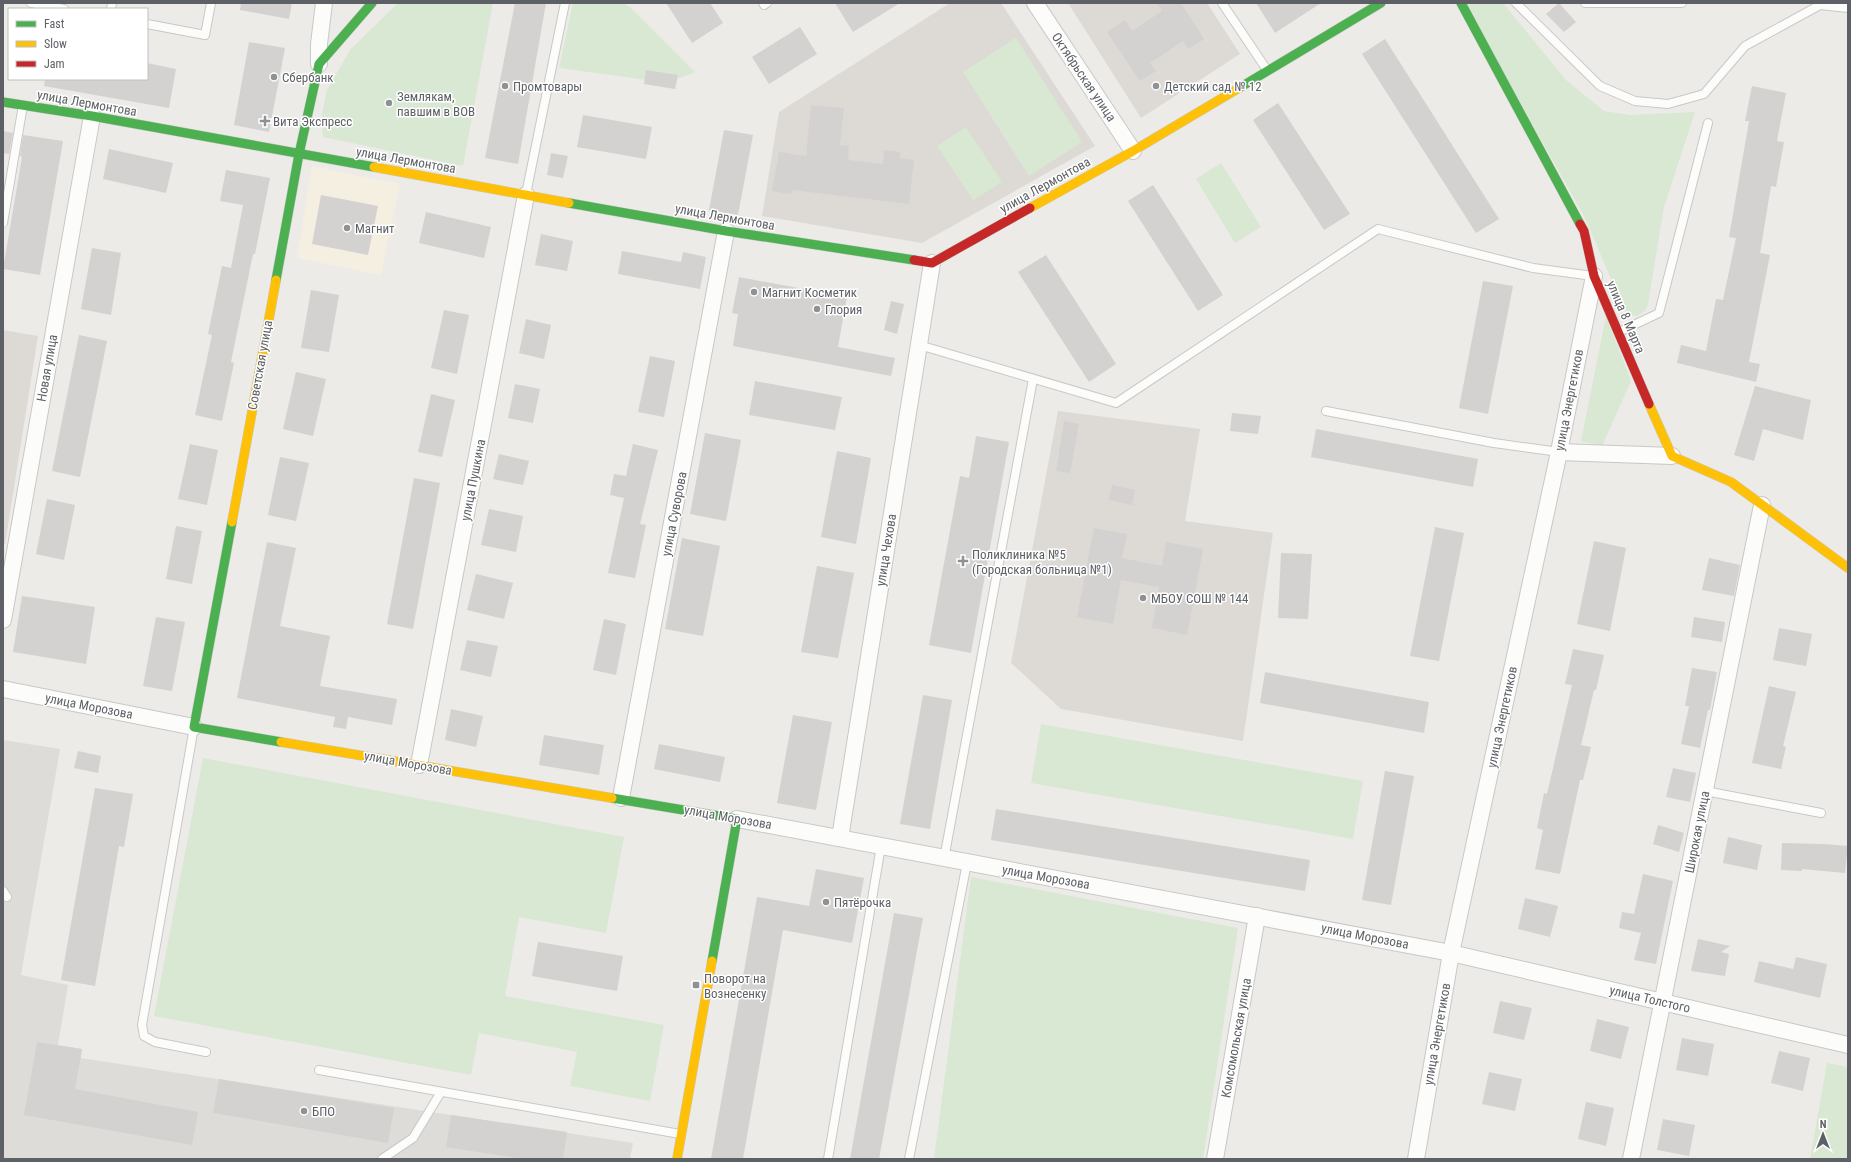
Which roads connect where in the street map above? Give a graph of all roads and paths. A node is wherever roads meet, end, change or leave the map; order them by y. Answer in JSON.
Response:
{"nodes":[{"id":1,"x":31,"y":3,"type":"edge"},
{"id":2,"x":211,"y":3,"type":"edge"},
{"id":3,"x":324,"y":3,"type":"edge"},
{"id":4,"x":372,"y":3,"type":"edge"},
{"id":5,"x":565,"y":3,"type":"edge"},
{"id":6,"x":763,"y":3,"type":"edge"},
{"id":7,"x":767,"y":3,"type":"edge"},
{"id":8,"x":1035,"y":3,"type":"edge"},
{"id":9,"x":1222,"y":3,"type":"edge"},
{"id":10,"x":1381,"y":3,"type":"edge"},
{"id":11,"x":1461,"y":3,"type":"edge"},
{"id":12,"x":1516,"y":3,"type":"edge"},
{"id":13,"x":1585,"y":3,"type":"edge"},
{"id":14,"x":1682,"y":3,"type":"edge"},
{"id":15,"x":58,"y":8,"type":"edge"},
{"id":16,"x":1848,"y":8,"type":"edge"},
{"id":17,"x":148,"y":24,"type":"edge"},
{"id":18,"x":319,"y":64,"type":"junction"},
{"id":19,"x":1268,"y":71,"type":"junction"},
{"id":20,"x":3,"y":102,"type":"edge"},
{"id":21,"x":23,"y":105,"type":"junction"},
{"id":22,"x":92,"y":116,"type":"junction"},
{"id":23,"x":1708,"y":123,"type":"dead end"},
{"id":24,"x":1133,"y":151,"type":"junction"},
{"id":25,"x":299,"y":154,"type":"junction"},
{"id":26,"x":7,"y":178,"type":"edge"},
{"id":27,"x":526,"y":195,"type":"junction"},
{"id":28,"x":3,"y":223,"type":"edge"},
{"id":29,"x":726,"y":231,"type":"junction"},
{"id":30,"x":932,"y":263,"type":"junction"},
{"id":31,"x":1594,"y":276,"type":"junction"},
{"id":32,"x":1618,"y":332,"type":"junction"},
{"id":33,"x":919,"y":345,"type":"junction"},
{"id":34,"x":1033,"y":379,"type":"junction"},
{"id":35,"x":1326,"y":410,"type":"dead end"},
{"id":36,"x":1559,"y":452,"type":"junction"},
{"id":37,"x":1672,"y":456,"type":"junction"},
{"id":38,"x":1762,"y":505,"type":"junction"},
{"id":39,"x":1848,"y":568,"type":"edge"},
{"id":40,"x":3,"y":620,"type":"edge"},
{"id":41,"x":3,"y":689,"type":"edge"},
{"id":42,"x":194,"y":727,"type":"junction"},
{"id":43,"x":419,"y":765,"type":"junction"},
{"id":44,"x":1705,"y":791,"type":"junction"},
{"id":45,"x":621,"y":798,"type":"junction"},
{"id":46,"x":1821,"y":813,"type":"dead end"},
{"id":47,"x":737,"y":819,"type":"junction"},
{"id":48,"x":840,"y":838,"type":"junction"},
{"id":49,"x":881,"y":846,"type":"junction"},
{"id":50,"x":944,"y":859,"type":"junction"},
{"id":51,"x":967,"y":863,"type":"junction"},
{"id":52,"x":1257,"y":916,"type":"junction"},
{"id":53,"x":1451,"y":953,"type":"junction"},
{"id":54,"x":1663,"y":1002,"type":"junction"},
{"id":55,"x":1848,"y":1045,"type":"edge"},
{"id":56,"x":206,"y":1052,"type":"dead end"},
{"id":57,"x":319,"y":1070,"type":"dead end"},
{"id":58,"x":441,"y":1092,"type":"junction"},
{"id":59,"x":681,"y":1134,"type":"junction"},
{"id":60,"x":382,"y":1159,"type":"edge"},
{"id":61,"x":677,"y":1159,"type":"edge"},
{"id":62,"x":828,"y":1159,"type":"edge"},
{"id":63,"x":909,"y":1159,"type":"edge"},
{"id":64,"x":1215,"y":1159,"type":"edge"},
{"id":65,"x":1416,"y":1159,"type":"edge"},
{"id":66,"x":1631,"y":1159,"type":"edge"}],
"edges":[{"from":1,"to":15,"type":"lane"},
{"from":2,"to":17,"type":"lane"},
{"from":3,"to":18,"type":"street","name":"Советская улица"},
{"from":4,"to":18,"type":"street"},
{"from":5,"to":27,"type":"lane"},
{"from":6,"to":7,"type":"lane"},
{"from":8,"to":24,"type":"street","name":"Октябрьская улица"},
{"from":9,"to":19,"type":"lane"},
{"from":10,"to":19,"type":"street","name":"улица Лермонтова"},
{"from":11,"to":31,"type":"street","name":"улица 8 Марта"},
{"from":12,"to":16,"type":"lane"},
{"from":13,"to":14,"type":"lane"},
{"from":18,"to":25,"type":"street","name":"Советская улица"},
{"from":19,"to":24,"type":"street","name":"улица Лермонтова"},
{"from":20,"to":21,"type":"street","name":"улица Лермонтова"},
{"from":21,"to":22,"type":"street","name":"улица Лермонтова"},
{"from":21,"to":26,"type":"lane"},
{"from":22,"to":25,"type":"street","name":"улица Лермонтова"},
{"from":22,"to":40,"type":"street","name":"Новая улица"},
{"from":23,"to":32,"type":"lane"},
{"from":24,"to":30,"type":"street","name":"улица Лермонтова"},
{"from":25,"to":27,"type":"street","name":"улица Лермонтова"},
{"from":25,"to":42,"type":"street","name":"Советская улица"},
{"from":26,"to":28,"type":"lane"},
{"from":27,"to":29,"type":"street","name":"улица Лермонтова"},
{"from":27,"to":43,"type":"street","name":"улица Пушкина"},
{"from":29,"to":30,"type":"street","name":"улица Лермонтова"},
{"from":29,"to":45,"type":"street","name":"улица Суворова"},
{"from":30,"to":33,"type":"street","name":"улица Чехова"},
{"from":31,"to":32,"type":"street","name":"улица 8 Марта"},
{"from":31,"to":34,"type":"lane"},
{"from":31,"to":36,"type":"street","name":"улица Энергетиков"},
{"from":32,"to":37,"type":"street","name":"улица 8 Марта"},
{"from":33,"to":34,"type":"lane"},
{"from":33,"to":48,"type":"street","name":"улица Чехова"},
{"from":34,"to":50,"type":"lane"},
{"from":35,"to":36,"type":"lane"},
{"from":36,"to":37,"type":"street"},
{"from":36,"to":53,"type":"street","name":"улица Энергетиков"},
{"from":37,"to":38,"type":"street"},
{"from":38,"to":39,"type":"street"},
{"from":38,"to":44,"type":"street","name":"Широкая улица"},
{"from":41,"to":42,"type":"street","name":"улица Морозова"},
{"from":42,"to":43,"type":"street","name":"улица Морозова"},
{"from":42,"to":56,"type":"lane"},
{"from":43,"to":45,"type":"street","name":"улица Морозова"},
{"from":44,"to":46,"type":"lane"},
{"from":44,"to":54,"type":"street","name":"Широкая улица"},
{"from":45,"to":47,"type":"street","name":"улица Морозова"},
{"from":47,"to":48,"type":"street","name":"улица Морозова"},
{"from":47,"to":59,"type":"street"},
{"from":48,"to":49,"type":"street","name":"улица Морозова"},
{"from":49,"to":50,"type":"street","name":"улица Морозова"},
{"from":49,"to":62,"type":"lane"},
{"from":50,"to":51,"type":"street","name":"улица Морозова"},
{"from":51,"to":52,"type":"street","name":"улица Морозова"},
{"from":51,"to":63,"type":"lane"},
{"from":52,"to":53,"type":"street","name":"улица Морозова"},
{"from":52,"to":64,"type":"street","name":"Комсомольская улица"},
{"from":53,"to":54,"type":"street","name":"улица Толстого"},
{"from":53,"to":65,"type":"street","name":"улица Энергетиков"},
{"from":54,"to":55,"type":"street","name":"улица Толстого"},
{"from":54,"to":66,"type":"street","name":"Широкая улица"},
{"from":57,"to":58,"type":"lane"},
{"from":58,"to":59,"type":"lane"},
{"from":58,"to":60,"type":"lane"},
{"from":59,"to":61,"type":"street"}]}
